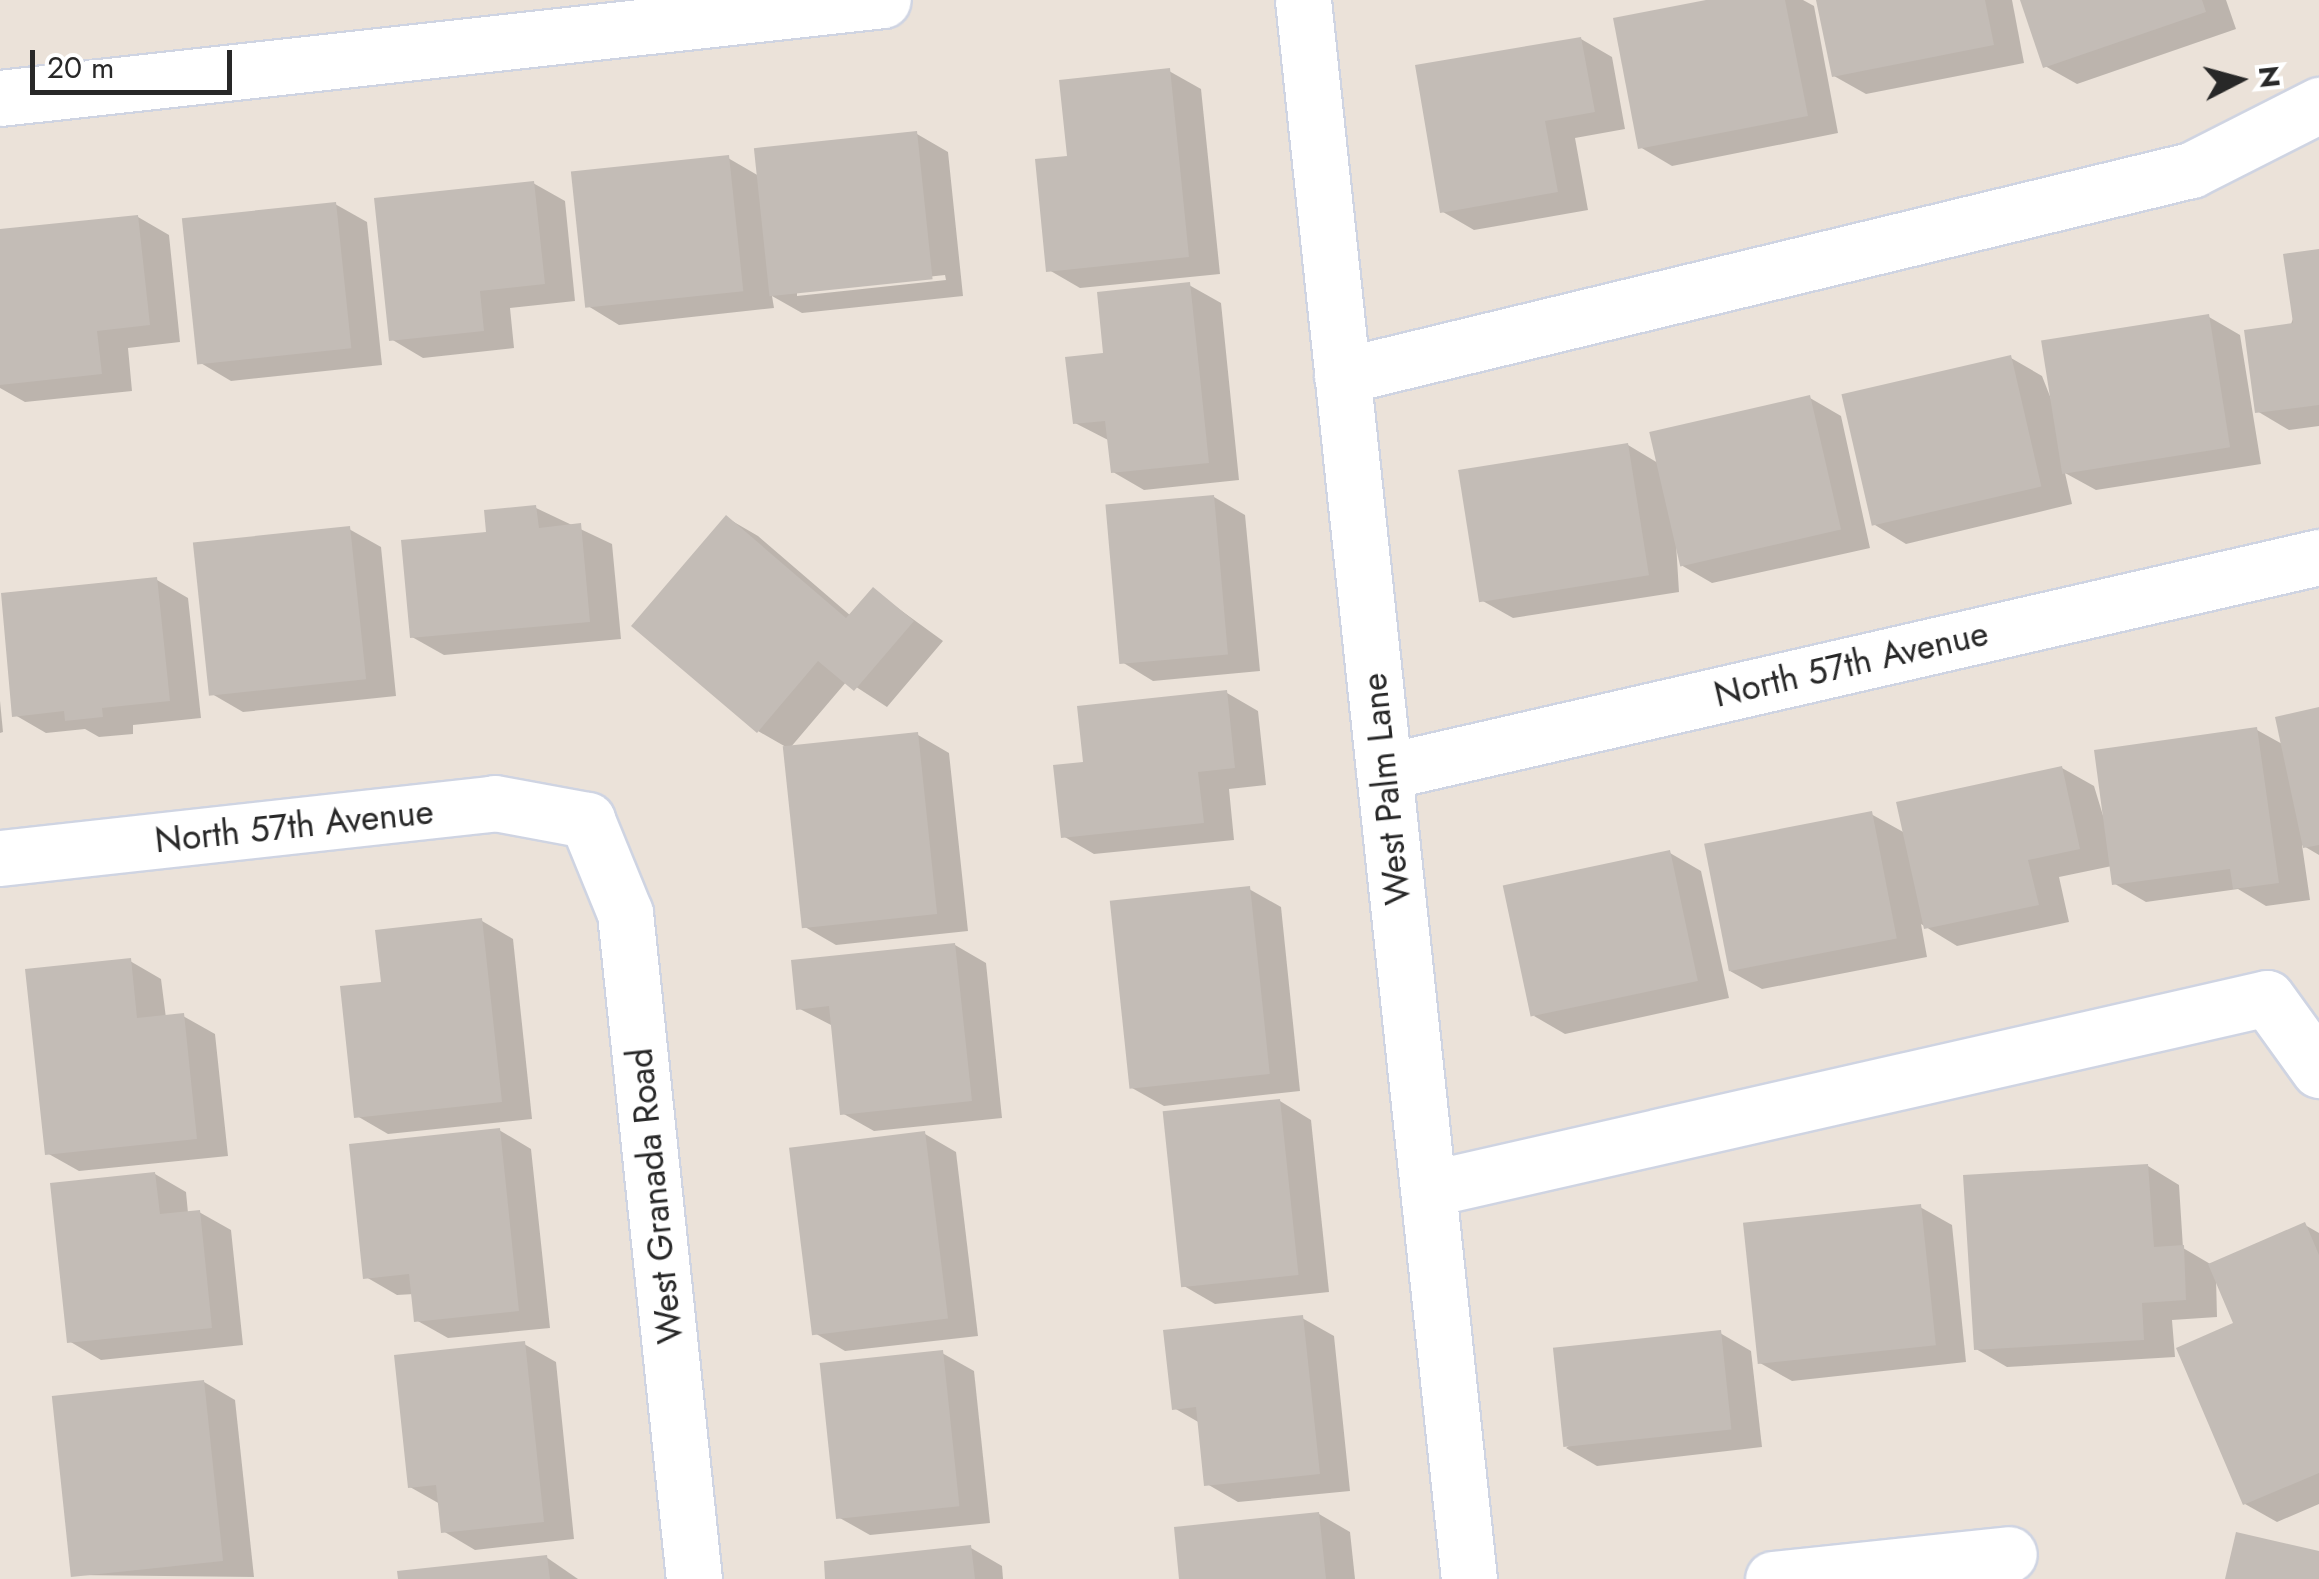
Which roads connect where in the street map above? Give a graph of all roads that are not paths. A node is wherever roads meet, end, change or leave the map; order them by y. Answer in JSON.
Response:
{"nodes":[{"id":1,"x":883,"y":0,"type":"edge"},
{"id":2,"x":1303,"y":0,"type":"edge"},
{"id":3,"x":535,"y":20,"type":"edge"},
{"id":4,"x":0,"y":98,"type":"edge"},
{"id":5,"x":2319,"y":105,"type":"edge"},
{"id":6,"x":1342,"y":376,"type":"junction"},
{"id":7,"x":2319,"y":557,"type":"edge"},
{"id":8,"x":1384,"y":772,"type":"junction"},
{"id":9,"x":588,"y":820,"type":"joint"},
{"id":10,"x":0,"y":858,"type":"edge"},
{"id":11,"x":2319,"y":1070,"type":"edge"},
{"id":12,"x":1428,"y":1188,"type":"junction"},
{"id":13,"x":2008,"y":1554,"type":"dead end"},
{"id":14,"x":694,"y":1579,"type":"edge"},
{"id":15,"x":1468,"y":1579,"type":"edge"},
{"id":16,"x":1773,"y":1579,"type":"edge"}],
"edges":[{"from":1,"to":3,"type":"street"},
{"from":2,"to":6,"type":"street","name":"West Palm Lane"},
{"from":3,"to":4,"type":"street"},
{"from":5,"to":6,"type":"street"},
{"from":6,"to":8,"type":"street","name":"West Palm Lane"},
{"from":7,"to":8,"type":"street","name":"North 57th Avenue"},
{"from":8,"to":12,"type":"street","name":"West Palm Lane"},
{"from":9,"to":10,"type":"street","name":"North 57th Avenue"},
{"from":9,"to":14,"type":"street","name":"West Granada Road"},
{"from":11,"to":12,"type":"street"},
{"from":12,"to":15,"type":"street","name":"West Palm Lane"},
{"from":13,"to":16,"type":"street"}]}
